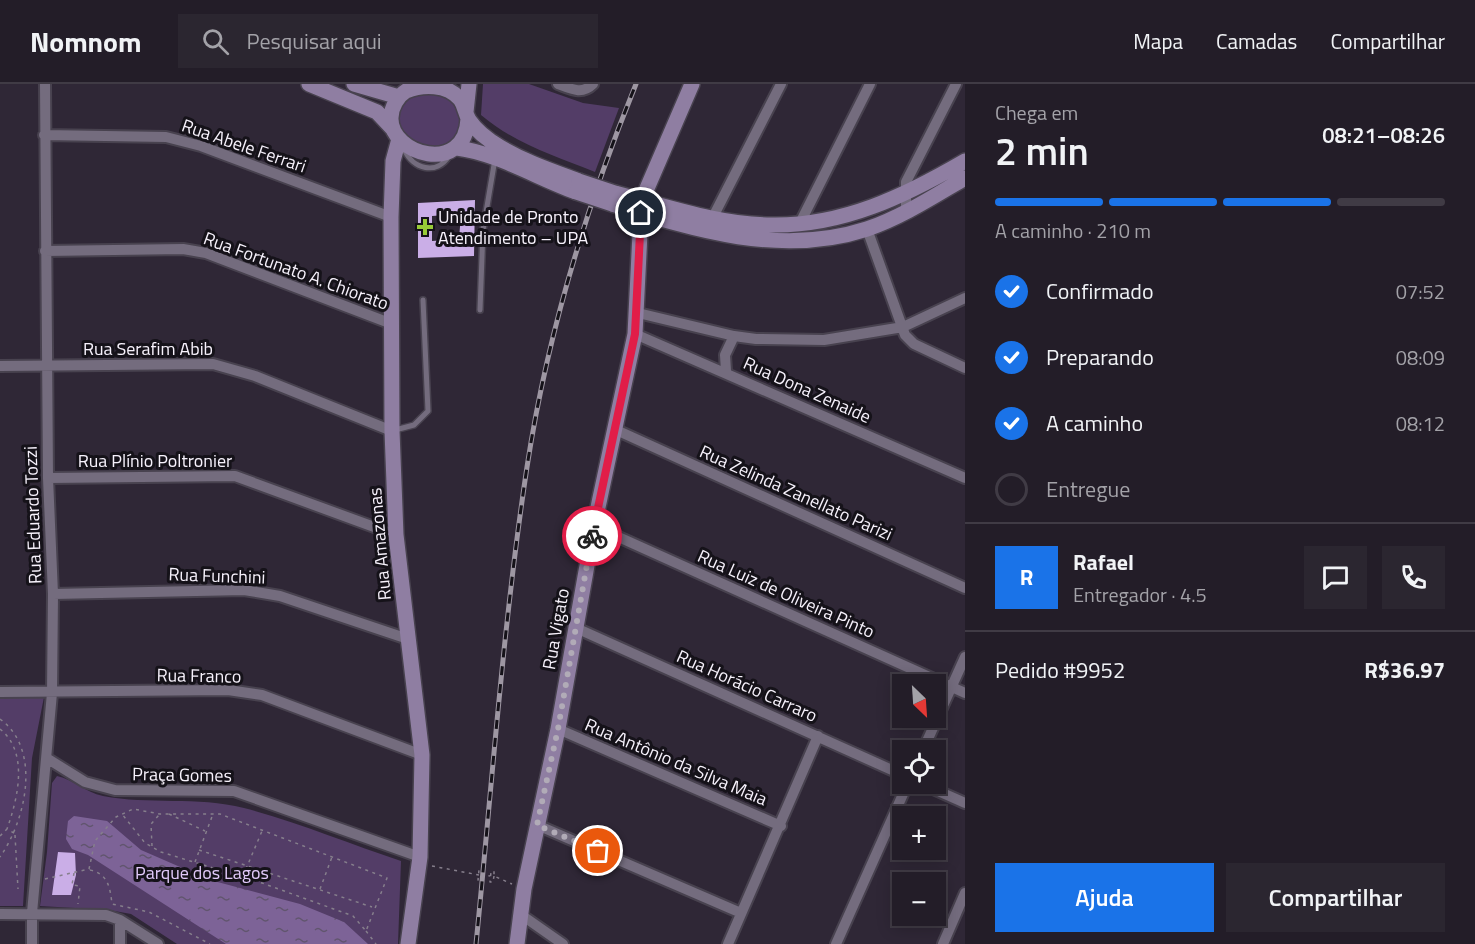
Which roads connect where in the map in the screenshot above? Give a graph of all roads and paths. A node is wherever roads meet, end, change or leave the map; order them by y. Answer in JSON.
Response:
{"nodes":[{"id":1,"x":45,"y":84,"type":"edge"},
{"id":2,"x":309,"y":84,"type":"edge"},
{"id":3,"x":354,"y":84,"type":"edge"},
{"id":4,"x":468,"y":84,"type":"edge"},
{"id":5,"x":558,"y":84,"type":"edge"},
{"id":6,"x":593,"y":84,"type":"edge"},
{"id":7,"x":692,"y":84,"type":"edge"},
{"id":8,"x":781,"y":84,"type":"edge"},
{"id":9,"x":870,"y":84,"type":"edge"},
{"id":10,"x":956,"y":84,"type":"edge"},
{"id":11,"x":405,"y":89,"type":"edge"},
{"id":12,"x":459,"y":101,"type":"edge"},
{"id":13,"x":44,"y":135,"type":"junction"},
{"id":14,"x":398,"y":137,"type":"junction"},
{"id":15,"x":455,"y":150,"type":"junction"},
{"id":16,"x":495,"y":158,"type":"junction"},
{"id":17,"x":965,"y":161,"type":"edge"},
{"id":18,"x":965,"y":178,"type":"edge"},
{"id":19,"x":577,"y":187,"type":"junction"},
{"id":20,"x":905,"y":194,"type":"junction"},
{"id":21,"x":641,"y":207,"type":"junction"},
{"id":22,"x":906,"y":211,"type":"junction"},
{"id":23,"x":391,"y":217,"type":"junction"},
{"id":24,"x":713,"y":218,"type":"junction"},
{"id":25,"x":800,"y":223,"type":"junction"},
{"id":26,"x":867,"y":229,"type":"junction"},
{"id":27,"x":45,"y":251,"type":"junction"},
{"id":28,"x":965,"y":298,"type":"edge"},
{"id":29,"x":423,"y":300,"type":"dead end"},
{"id":30,"x":480,"y":310,"type":"dead end"},
{"id":31,"x":638,"y":313,"type":"junction"},
{"id":32,"x":392,"y":324,"type":"junction"},
{"id":33,"x":903,"y":327,"type":"junction"},
{"id":34,"x":635,"y":334,"type":"junction"},
{"id":35,"x":734,"y":336,"type":"junction"},
{"id":36,"x":47,"y":365,"type":"junction"},
{"id":37,"x":0,"y":366,"type":"edge"},
{"id":38,"x":965,"y":368,"type":"edge"},
{"id":39,"x":726,"y":371,"type":"junction"},
{"id":40,"x":614,"y":429,"type":"junction"},
{"id":41,"x":392,"y":431,"type":"junction"},
{"id":42,"x":48,"y":478,"type":"junction"},
{"id":43,"x":965,"y":478,"type":"edge"},
{"id":44,"x":594,"y":526,"type":"junction"},
{"id":45,"x":396,"y":535,"type":"junction"},
{"id":46,"x":965,"y":588,"type":"edge"},
{"id":47,"x":53,"y":594,"type":"junction"},
{"id":48,"x":576,"y":628,"type":"junction"},
{"id":49,"x":408,"y":639,"type":"junction"},
{"id":50,"x":965,"y":657,"type":"edge"},
{"id":51,"x":951,"y":687,"type":"junction"},
{"id":52,"x":0,"y":693,"type":"edge"},
{"id":53,"x":52,"y":693,"type":"junction"},
{"id":54,"x":965,"y":693,"type":"edge"},
{"id":55,"x":0,"y":719,"type":"edge"},
{"id":56,"x":0,"y":729,"type":"edge"},
{"id":57,"x":558,"y":729,"type":"junction"},
{"id":58,"x":818,"y":736,"type":"junction"},
{"id":59,"x":927,"y":740,"type":"edge"},
{"id":60,"x":422,"y":755,"type":"junction"},
{"id":61,"x":48,"y":759,"type":"junction"},
{"id":62,"x":892,"y":771,"type":"edge"},
{"id":63,"x":903,"y":794,"type":"edge"},
{"id":64,"x":945,"y":794,"type":"edge"},
{"id":65,"x":965,"y":803,"type":"edge"},
{"id":66,"x":213,"y":813,"type":"junction"},
{"id":67,"x":122,"y":814,"type":"junction"},
{"id":68,"x":160,"y":814,"type":"junction"},
{"id":69,"x":168,"y":814,"type":"junction"},
{"id":70,"x":537,"y":825,"type":"junction"},
{"id":71,"x":781,"y":826,"type":"junction"},
{"id":72,"x":8,"y":829,"type":"junction"},
{"id":73,"x":262,"y":830,"type":"junction"},
{"id":74,"x":206,"y":831,"type":"junction"},
{"id":75,"x":14,"y":834,"type":"junction"},
{"id":76,"x":0,"y":836,"type":"edge"},
{"id":77,"x":152,"y":847,"type":"junction"},
{"id":78,"x":199,"y":850,"type":"junction"},
{"id":79,"x":332,"y":856,"type":"junction"},
{"id":80,"x":0,"y":857,"type":"edge"},
{"id":81,"x":419,"y":860,"type":"junction"},
{"id":82,"x":195,"y":862,"type":"junction"},
{"id":83,"x":246,"y":867,"type":"junction"},
{"id":84,"x":89,"y":869,"type":"junction"},
{"id":85,"x":74,"y":872,"type":"junction"},
{"id":86,"x":243,"y":878,"type":"junction"},
{"id":87,"x":36,"y":880,"type":"junction"},
{"id":88,"x":18,"y":889,"type":"dead end"},
{"id":89,"x":320,"y":889,"type":"junction"},
{"id":90,"x":524,"y":889,"type":"junction"},
{"id":91,"x":965,"y":893,"type":"edge"},
{"id":92,"x":78,"y":904,"type":"dead end"},
{"id":93,"x":373,"y":908,"type":"junction"},
{"id":94,"x":741,"y":913,"type":"junction"},
{"id":95,"x":0,"y":914,"type":"edge"},
{"id":96,"x":32,"y":914,"type":"junction"},
{"id":97,"x":520,"y":914,"type":"junction"},
{"id":98,"x":120,"y":920,"type":"junction"},
{"id":99,"x":366,"y":931,"type":"junction"},
{"id":100,"x":32,"y":944,"type":"edge"},
{"id":101,"x":120,"y":944,"type":"edge"},
{"id":102,"x":158,"y":944,"type":"edge"},
{"id":103,"x":210,"y":944,"type":"edge"},
{"id":104,"x":376,"y":944,"type":"edge"},
{"id":105,"x":408,"y":944,"type":"edge"},
{"id":106,"x":517,"y":944,"type":"edge"},
{"id":107,"x":563,"y":944,"type":"edge"},
{"id":108,"x":728,"y":944,"type":"edge"},
{"id":109,"x":836,"y":944,"type":"edge"},
{"id":110,"x":943,"y":944,"type":"edge"}],
"edges":[{"from":1,"to":13,"type":"street","name":"Rua Eduardo Tozzi"},
{"from":2,"to":14,"type":"street"},
{"from":3,"to":11,"type":"street"},
{"from":4,"to":12,"type":"street"},
{"from":5,"to":6,"type":"street"},
{"from":7,"to":21,"type":"street","name":"Rua Vigato"},
{"from":8,"to":24,"type":"street"},
{"from":9,"to":25,"type":"street"},
{"from":10,"to":20,"type":"street"},
{"from":11,"to":12,"type":"street"},
{"from":11,"to":14,"type":"street"},
{"from":12,"to":15,"type":"street"},
{"from":12,"to":19,"type":"street"},
{"from":13,"to":23,"type":"street","name":"Rua Abele Ferrari"},
{"from":13,"to":27,"type":"street","name":"Rua Eduardo Tozzi"},
{"from":14,"to":15,"type":"street"},
{"from":14,"to":23,"type":"street","name":"Rua Amazonas"},
{"from":15,"to":16,"type":"street"},
{"from":16,"to":19,"type":"street"},
{"from":16,"to":30,"type":"lane"},
{"from":17,"to":20,"type":"street"},
{"from":18,"to":22,"type":"street"},
{"from":19,"to":21,"type":"street","bridge":true},
{"from":20,"to":22,"type":"street"},
{"from":20,"to":25,"type":"street"},
{"from":21,"to":24,"type":"street"},
{"from":21,"to":26,"type":"street"},
{"from":21,"to":31,"type":"street","name":"Rua Vigato"},
{"from":22,"to":26,"type":"street"},
{"from":23,"to":32,"type":"street","name":"Rua Amazonas"},
{"from":24,"to":25,"type":"street"},
{"from":26,"to":33,"type":"street"},
{"from":27,"to":32,"type":"street","name":"Rua Fortunato A. Chiorato"},
{"from":27,"to":36,"type":"street","name":"Rua Eduardo Tozzi"},
{"from":28,"to":33,"type":"street"},
{"from":29,"to":41,"type":"lane"},
{"from":31,"to":34,"type":"street","name":"Rua Vigato"},
{"from":31,"to":35,"type":"street"},
{"from":32,"to":41,"type":"street","name":"Rua Amazonas"},
{"from":33,"to":35,"type":"street"},
{"from":33,"to":38,"type":"street"},
{"from":34,"to":39,"type":"street","name":"Rua Dona Zenaide"},
{"from":34,"to":40,"type":"street","name":"Rua Vigato"},
{"from":35,"to":39,"type":"street"},
{"from":36,"to":37,"type":"street","name":"Rua Serafim Abib"},
{"from":36,"to":41,"type":"street","name":"Rua Serafim Abib"},
{"from":36,"to":42,"type":"street","name":"Rua Eduardo Tozzi"},
{"from":39,"to":43,"type":"street","name":"Rua Dona Zenaide"},
{"from":40,"to":44,"type":"street","name":"Rua Vigato"},
{"from":40,"to":46,"type":"street","name":"Rua Zelinda Zanellato Parizi"},
{"from":41,"to":45,"type":"street","name":"Rua Amazonas"},
{"from":42,"to":45,"type":"street","name":"Rua Plínio Poltronier"},
{"from":42,"to":47,"type":"street","name":"Rua Eduardo Tozzi"},
{"from":44,"to":48,"type":"street","name":"Rua Vigato"},
{"from":44,"to":51,"type":"street","name":"Rua Luiz de Oliveira Pinto"},
{"from":45,"to":49,"type":"street","name":"Rua Amazonas"},
{"from":47,"to":49,"type":"street","name":"Rua Funchini"},
{"from":47,"to":53,"type":"street","name":"Rua Eduardo Tozzi"},
{"from":48,"to":57,"type":"street","name":"Rua Vigato"},
{"from":48,"to":58,"type":"street","name":"Rua Horácio Carraro"},
{"from":49,"to":60,"type":"street","name":"Rua Amazonas"},
{"from":50,"to":51,"type":"street"},
{"from":51,"to":54,"type":"street","name":"Rua Luiz de Oliveira Pinto"},
{"from":51,"to":59,"type":"street"},
{"from":52,"to":53,"type":"street","name":"Rua Franco"},
{"from":53,"to":60,"type":"street","name":"Rua Franco"},
{"from":53,"to":61,"type":"street","name":"Rua Eduardo Tozzi"},
{"from":55,"to":75,"type":"path"},
{"from":56,"to":72,"type":"path"},
{"from":57,"to":70,"type":"street","name":"Rua Vigato"},
{"from":57,"to":71,"type":"street","name":"Rua Antônio da Silva Maia"},
{"from":58,"to":62,"type":"street","name":"Rua Horácio Carraro"},
{"from":58,"to":71,"type":"street"},
{"from":60,"to":81,"type":"street","name":"Rua Amazonas"},
{"from":61,"to":81,"type":"street","name":"Praça Gomes"},
{"from":61,"to":87,"type":"street","name":"Rua Eduardo Tozzi"},
{"from":63,"to":109,"type":"street"},
{"from":64,"to":65,"type":"street"},
{"from":66,"to":69,"type":"path"},
{"from":66,"to":73,"type":"path"},
{"from":66,"to":74,"type":"path"},
{"from":67,"to":68,"type":"path"},
{"from":67,"to":77,"type":"path"},
{"from":67,"to":84,"type":"path"},
{"from":68,"to":69,"type":"path"},
{"from":68,"to":77,"type":"path"},
{"from":69,"to":74,"type":"path"},
{"from":70,"to":90,"type":"street","name":"Rua Vigato"},
{"from":70,"to":94,"type":"street"},
{"from":71,"to":94,"type":"street"},
{"from":72,"to":75,"type":"path"},
{"from":72,"to":76,"type":"path"},
{"from":73,"to":79,"type":"path"},
{"from":73,"to":83,"type":"path"},
{"from":74,"to":78,"type":"path"},
{"from":75,"to":80,"type":"path"},
{"from":75,"to":88,"type":"path"},
{"from":77,"to":82,"type":"path"},
{"from":78,"to":82,"type":"path"},
{"from":78,"to":83,"type":"path"},
{"from":79,"to":89,"type":"path"},
{"from":79,"to":93,"type":"path"},
{"from":81,"to":90,"type":"path"},
{"from":81,"to":105,"type":"street","name":"Rua Amazonas"},
{"from":82,"to":86,"type":"path"},
{"from":83,"to":86,"type":"path"},
{"from":83,"to":89,"type":"path"},
{"from":84,"to":85,"type":"path"},
{"from":84,"to":103,"type":"path"},
{"from":85,"to":87,"type":"path"},
{"from":85,"to":92,"type":"path"},
{"from":86,"to":99,"type":"path"},
{"from":87,"to":96,"type":"street","name":"Rua Eduardo Tozzi"},
{"from":89,"to":93,"type":"path"},
{"from":90,"to":97,"type":"street","name":"Rua Vigato"},
{"from":91,"to":110,"type":"street"},
{"from":93,"to":99,"type":"path"},
{"from":94,"to":108,"type":"street"},
{"from":95,"to":96,"type":"street"},
{"from":96,"to":98,"type":"street"},
{"from":96,"to":100,"type":"street","name":"Rua Eduardo Tozzi"},
{"from":97,"to":106,"type":"street","name":"Rua Vigato"},
{"from":97,"to":107,"type":"street"},
{"from":98,"to":101,"type":"street"},
{"from":98,"to":102,"type":"street"},
{"from":99,"to":104,"type":"path"}]}
